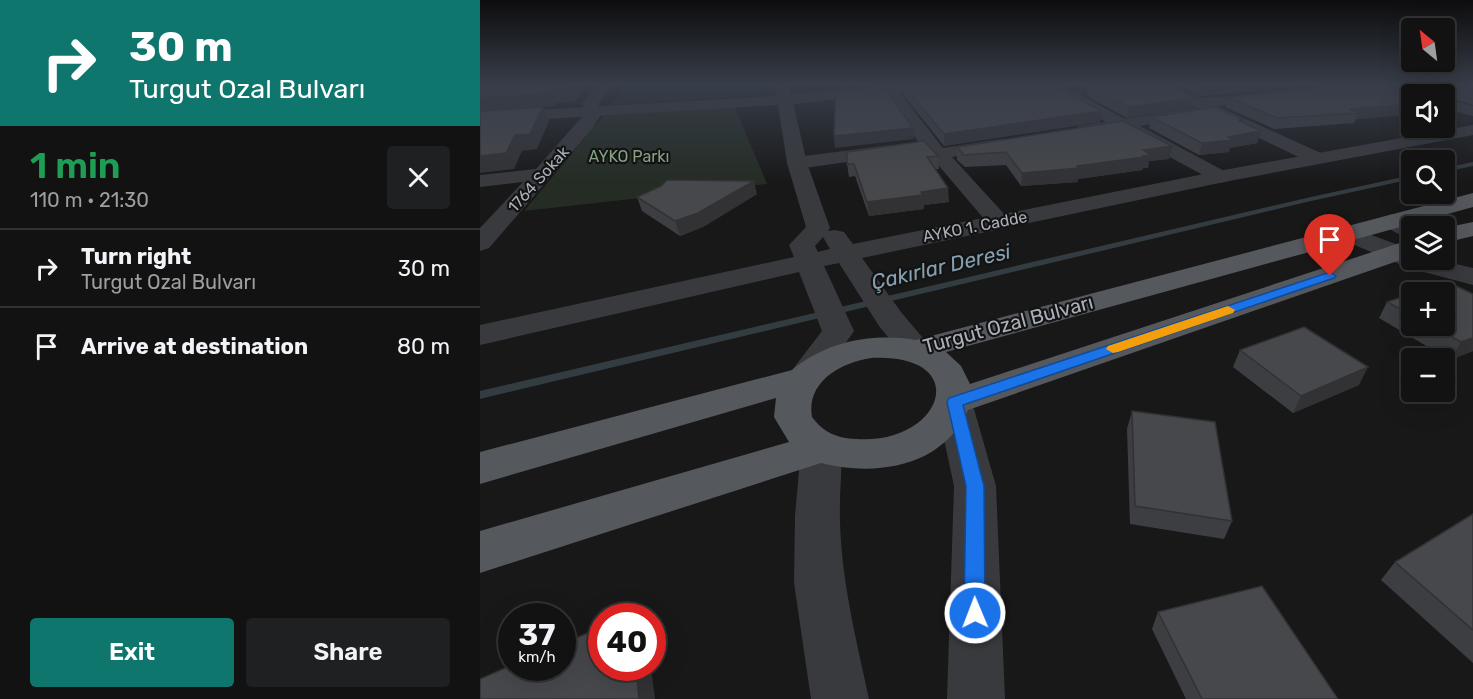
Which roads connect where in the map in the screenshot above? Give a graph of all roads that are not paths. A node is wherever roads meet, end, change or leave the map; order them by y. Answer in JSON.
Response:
{"nodes":[{"id":1,"x":591,"y":118,"type":"edge"},
{"id":2,"x":788,"y":118,"type":"edge"},
{"id":3,"x":920,"y":118,"type":"edge"},
{"id":4,"x":1110,"y":118,"type":"edge"},
{"id":5,"x":1167,"y":118,"type":"edge"},
{"id":6,"x":1228,"y":118,"type":"edge"},
{"id":7,"x":1122,"y":124,"type":"junction"},
{"id":8,"x":1473,"y":130,"type":"edge"},
{"id":9,"x":1065,"y":134,"type":"edge"},
{"id":10,"x":1019,"y":141,"type":"edge"},
{"id":11,"x":935,"y":142,"type":"junction"},
{"id":12,"x":1316,"y":158,"type":"junction"},
{"id":13,"x":797,"y":163,"type":"junction"},
{"id":14,"x":544,"y":174,"type":"junction"},
{"id":15,"x":1221,"y":177,"type":"junction"},
{"id":16,"x":480,"y":182,"type":"edge"},
{"id":17,"x":1473,"y":200,"type":"edge"},
{"id":18,"x":1444,"y":216,"type":"edge"},
{"id":19,"x":998,"y":221,"type":"junction"},
{"id":20,"x":818,"y":228,"type":"junction"},
{"id":21,"x":1473,"y":229,"type":"edge"},
{"id":22,"x":1455,"y":233,"type":"edge"},
{"id":23,"x":1401,"y":238,"type":"edge"},
{"id":24,"x":482,"y":239,"type":"edge"},
{"id":25,"x":1401,"y":239,"type":"edge"},
{"id":26,"x":848,"y":252,"type":"junction"},
{"id":27,"x":1455,"y":257,"type":"edge"},
{"id":28,"x":807,"y":260,"type":"junction"},
{"id":29,"x":1447,"y":270,"type":"edge"},
{"id":30,"x":1473,"y":270,"type":"edge"},
{"id":31,"x":1473,"y":277,"type":"edge"},
{"id":32,"x":480,"y":335,"type":"edge"},
{"id":33,"x":916,"y":350,"type":"junction"},
{"id":34,"x":804,"y":378,"type":"junction"},
{"id":35,"x":954,"y":402,"type":"junction"},
{"id":36,"x":821,"y":448,"type":"junction"},
{"id":37,"x":480,"y":468,"type":"edge"},
{"id":38,"x":480,"y":552,"type":"edge"},
{"id":39,"x":840,"y":699,"type":"edge"},
{"id":40,"x":976,"y":699,"type":"edge"}],
"edges":[{"from":1,"to":14,"type":"street","name":"1764 Sokak"},
{"from":2,"to":13,"type":"street"},
{"from":3,"to":11,"type":"street"},
{"from":4,"to":7,"type":"street"},
{"from":5,"to":7,"type":"street"},
{"from":6,"to":12,"type":"street"},
{"from":7,"to":9,"type":"street"},
{"from":7,"to":15,"type":"street"},
{"from":8,"to":12,"type":"street","name":"AYKO 1. Cadde"},
{"from":10,"to":11,"type":"street"},
{"from":11,"to":13,"type":"street"},
{"from":11,"to":19,"type":"street"},
{"from":12,"to":15,"type":"street","name":"AYKO 1. Cadde"},
{"from":13,"to":20,"type":"street"},
{"from":14,"to":16,"type":"street"},
{"from":14,"to":24,"type":"street","name":"1764 Sokak"},
{"from":15,"to":19,"type":"street","name":"AYKO 1. Cadde"},
{"from":17,"to":18,"type":"main road","name":"Turgut Ozal Bulvarı"},
{"from":19,"to":26,"type":"street","name":"AYKO 1. Cadde"},
{"from":20,"to":26,"type":"street"},
{"from":20,"to":28,"type":"street"},
{"from":21,"to":22,"type":"main road"},
{"from":23,"to":33,"type":"main road","name":"Turgut Ozal Bulvarı"},
{"from":25,"to":35,"type":"main road","name":"Turgut Ozal Bulvarı"},
{"from":26,"to":28,"type":"street","name":"AYKO 1. Cadde"},
{"from":26,"to":33,"type":"street"},
{"from":27,"to":30,"type":"street"},
{"from":28,"to":32,"type":"street","name":"AYKO 1. Cadde"},
{"from":28,"to":34,"type":"street"},
{"from":29,"to":31,"type":"street"},
{"from":33,"to":34,"type":"main road","name":"Turgut Ozal Bulvarı"},
{"from":33,"to":35,"type":"main road"},
{"from":34,"to":36,"type":"main road"},
{"from":34,"to":37,"type":"main road","name":"Turgut Ozal Bulvarı"},
{"from":35,"to":36,"type":"main road"},
{"from":35,"to":40,"type":"street"},
{"from":36,"to":38,"type":"main road"},
{"from":36,"to":39,"type":"street"}]}
